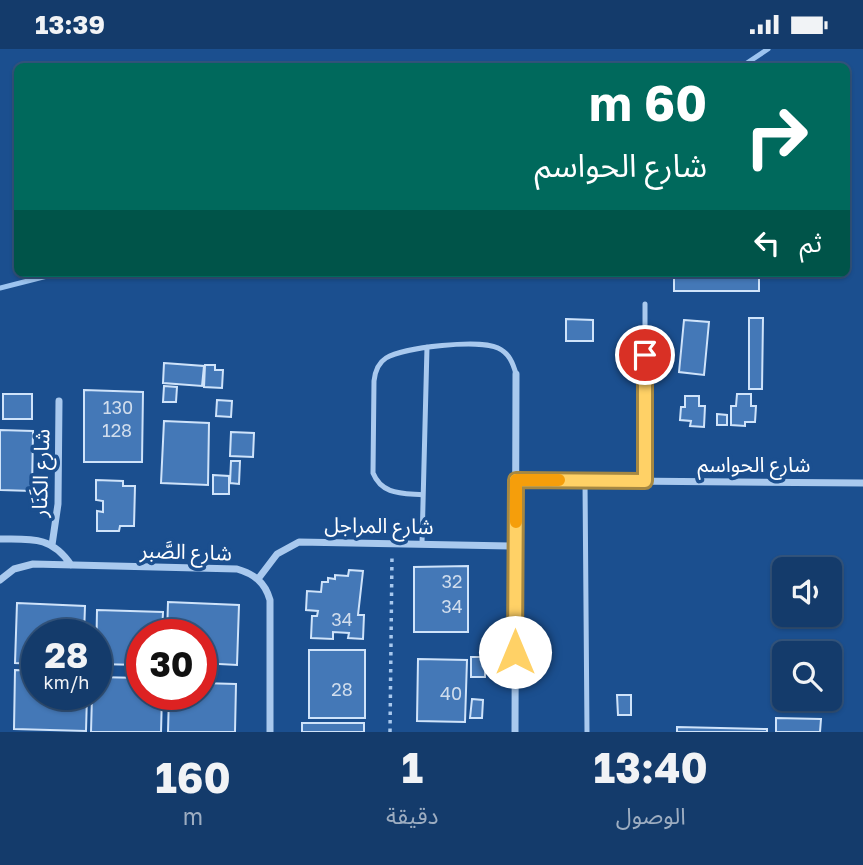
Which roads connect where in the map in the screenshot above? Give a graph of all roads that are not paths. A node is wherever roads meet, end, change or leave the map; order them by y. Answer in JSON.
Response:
{"nodes":[{"id":1,"x":645,"y":304,"type":"dead end"},
{"id":2,"x":427,"y":347,"type":"junction"},
{"id":3,"x":516,"y":374,"type":"joint"},
{"id":4,"x":59,"y":401,"type":"dead end"},
{"id":5,"x":516,"y":480,"type":"junction"},
{"id":6,"x":585,"y":481,"type":"junction"},
{"id":7,"x":645,"y":481,"type":"junction"},
{"id":8,"x":863,"y":483,"type":"edge"},
{"id":9,"x":423,"y":495,"type":"junction"},
{"id":10,"x":0,"y":539,"type":"edge"},
{"id":11,"x":422,"y":543,"type":"junction"},
{"id":12,"x":52,"y":545,"type":"junction"},
{"id":13,"x":515,"y":546,"type":"junction"},
{"id":14,"x":71,"y":565,"type":"junction"},
{"id":15,"x":258,"y":579,"type":"junction"},
{"id":16,"x":0,"y":580,"type":"edge"},
{"id":17,"x":270,"y":732,"type":"edge"},
{"id":18,"x":515,"y":732,"type":"edge"},
{"id":19,"x":587,"y":732,"type":"edge"}],
"edges":[{"from":1,"to":7,"type":"lane"},
{"from":2,"to":3,"type":"lane"},
{"from":2,"to":9,"type":"lane"},
{"from":2,"to":9,"type":"lane"},
{"from":3,"to":5,"type":"street"},
{"from":4,"to":12,"type":"street","name":"شارع الكَنَار"},
{"from":5,"to":6,"type":"street","name":"شارع الحواسم"},
{"from":5,"to":13,"type":"street"},
{"from":6,"to":7,"type":"street","name":"شارع الحواسم"},
{"from":6,"to":19,"type":"lane"},
{"from":7,"to":8,"type":"street","name":"شارع الحواسم"},
{"from":9,"to":11,"type":"lane"},
{"from":10,"to":12,"type":"street","name":"شارع الكَنَار"},
{"from":11,"to":13,"type":"street","name":"شارع المراجل"},
{"from":11,"to":15,"type":"street","name":"شارع المراجل"},
{"from":12,"to":14,"type":"street","name":"شارع الكَنَار"},
{"from":13,"to":18,"type":"street"},
{"from":14,"to":15,"type":"street","name":"شارع الصَّبر"},
{"from":14,"to":16,"type":"street","name":"شارع الصَّبر"},
{"from":15,"to":17,"type":"street","name":"شارع الصَّبر"}]}
